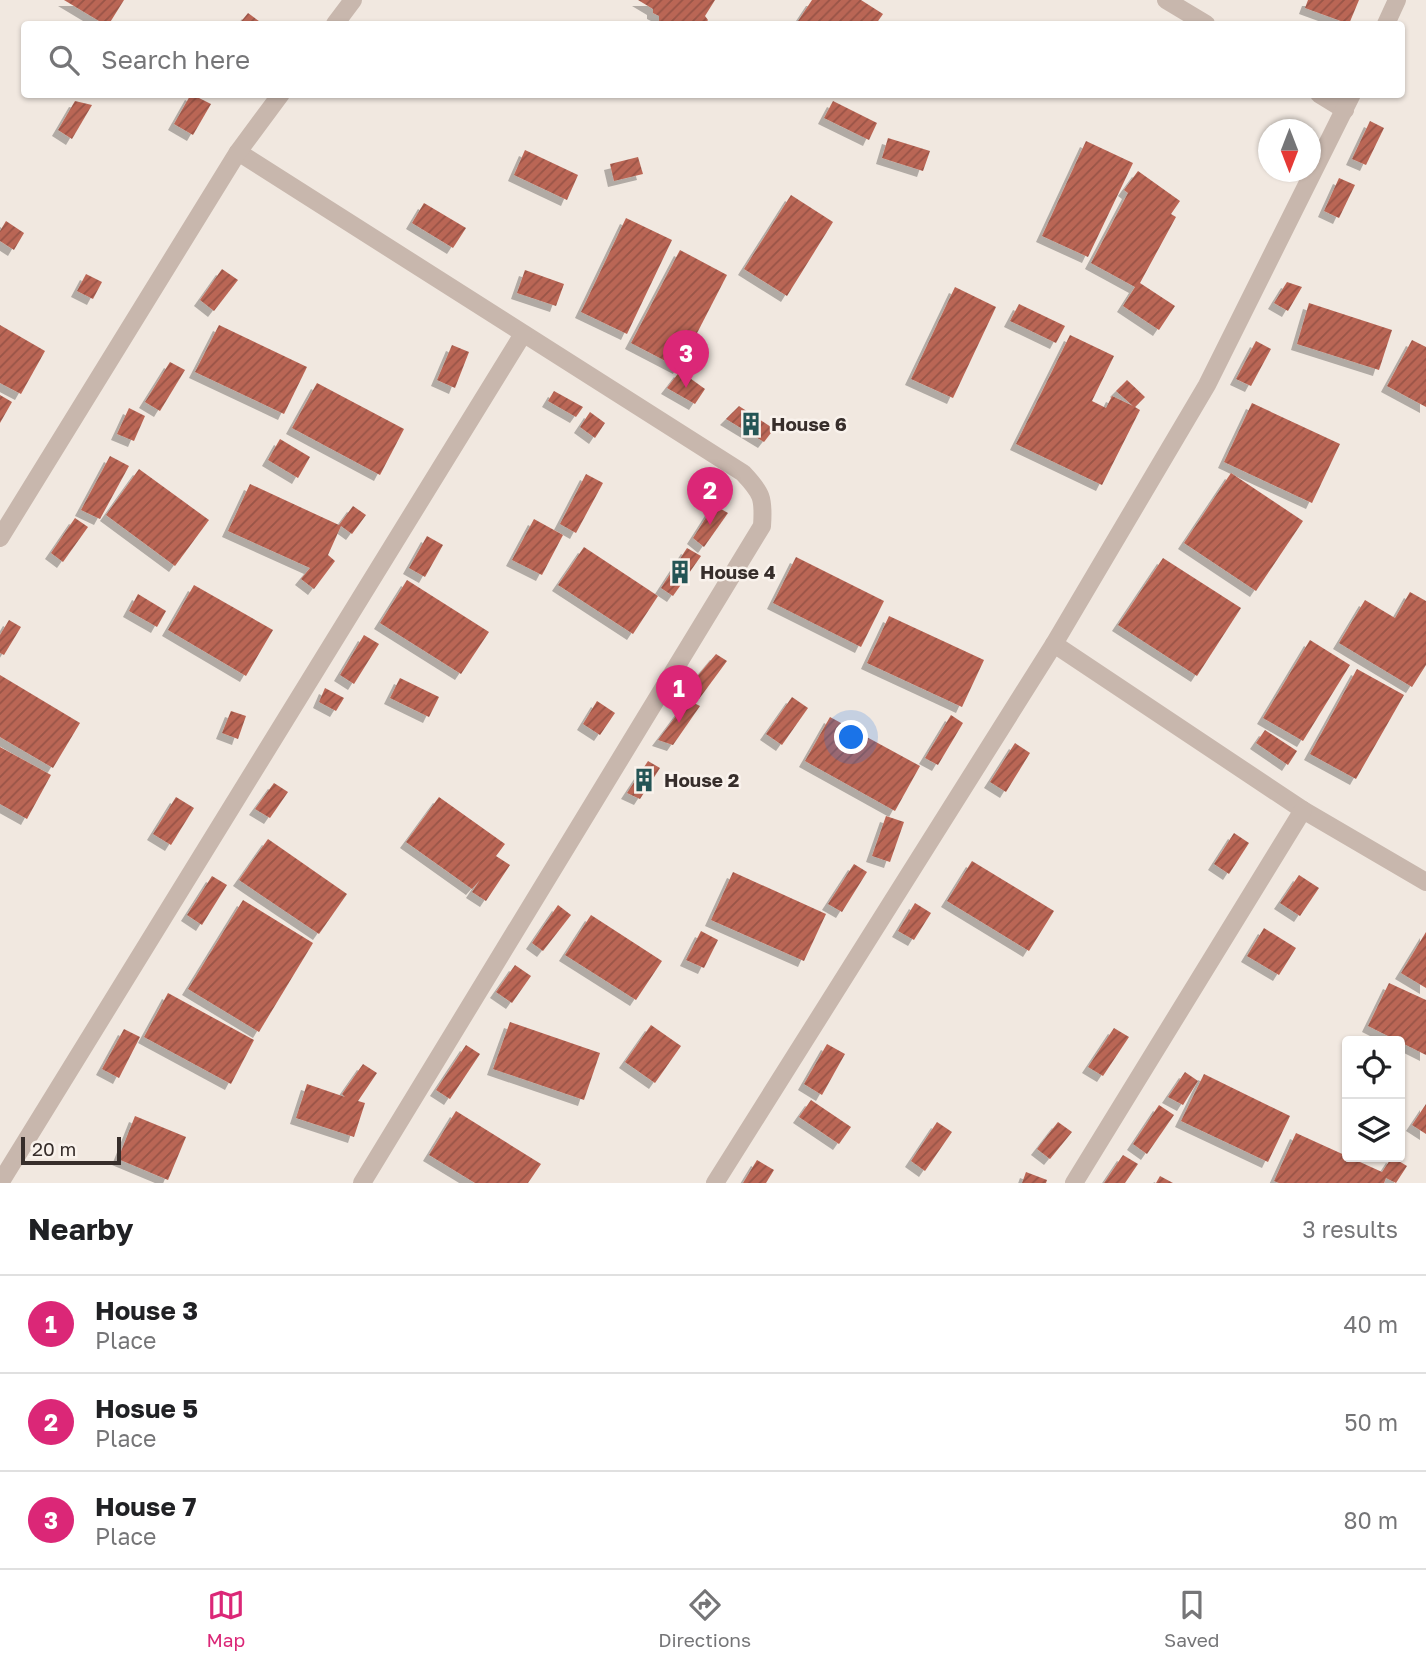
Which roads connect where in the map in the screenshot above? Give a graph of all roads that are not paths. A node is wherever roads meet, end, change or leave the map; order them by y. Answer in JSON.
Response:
{"nodes":[{"id":1,"x":353,"y":0,"type":"edge"},
{"id":2,"x":1166,"y":0,"type":"edge"},
{"id":3,"x":1398,"y":0,"type":"edge"},
{"id":4,"x":337,"y":21,"type":"edge"},
{"id":5,"x":1201,"y":21,"type":"edge"},
{"id":6,"x":1388,"y":21,"type":"edge"},
{"id":7,"x":278,"y":98,"type":"edge"},
{"id":8,"x":1348,"y":102,"type":"edge"},
{"id":9,"x":237,"y":152,"type":"junction"},
{"id":10,"x":523,"y":334,"type":"junction"},
{"id":11,"x":0,"y":538,"type":"edge"},
{"id":12,"x":1054,"y":644,"type":"junction"},
{"id":13,"x":1303,"y":810,"type":"junction"},
{"id":14,"x":1426,"y":882,"type":"edge"},
{"id":15,"x":0,"y":1183,"type":"edge"},
{"id":16,"x":362,"y":1183,"type":"edge"},
{"id":17,"x":715,"y":1183,"type":"edge"},
{"id":18,"x":1074,"y":1183,"type":"edge"}],
"edges":[{"from":1,"to":4,"type":"street"},
{"from":2,"to":5,"type":"street"},
{"from":3,"to":6,"type":"street"},
{"from":7,"to":9,"type":"street"},
{"from":8,"to":12,"type":"street"},
{"from":9,"to":10,"type":"street"},
{"from":9,"to":11,"type":"street"},
{"from":10,"to":15,"type":"street"},
{"from":10,"to":16,"type":"street"},
{"from":12,"to":13,"type":"street"},
{"from":12,"to":17,"type":"street"},
{"from":13,"to":14,"type":"street"},
{"from":13,"to":18,"type":"street"}]}
